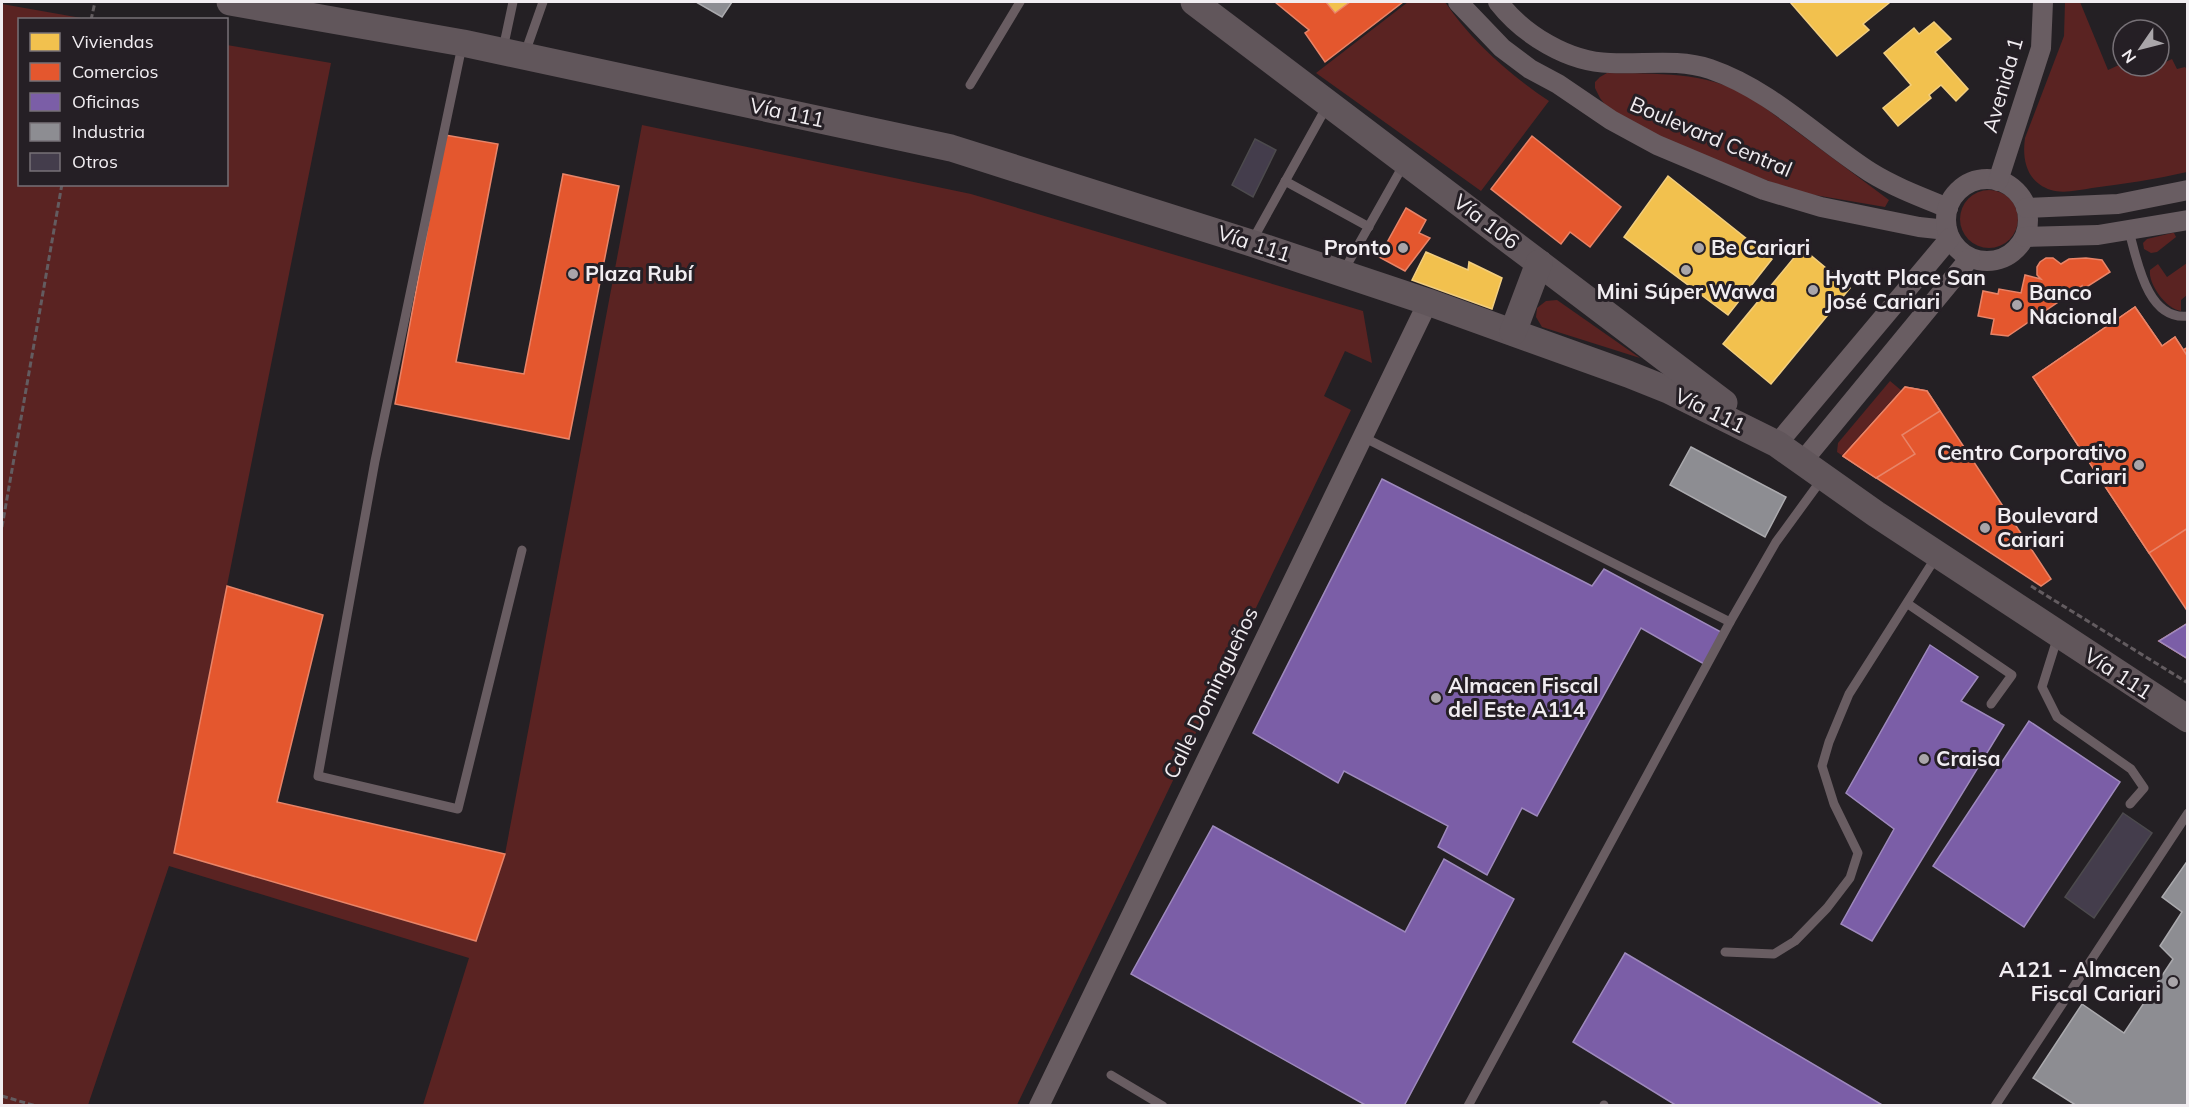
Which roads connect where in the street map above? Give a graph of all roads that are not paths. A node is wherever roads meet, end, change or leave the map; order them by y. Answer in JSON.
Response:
{"nodes":[{"id":1,"x":230,"y":2,"type":"edge"},
{"id":2,"x":513,"y":2,"type":"edge"},
{"id":3,"x":543,"y":2,"type":"edge"},
{"id":4,"x":1020,"y":2,"type":"edge"},
{"id":5,"x":1194,"y":2,"type":"edge"},
{"id":6,"x":1458,"y":2,"type":"edge"},
{"id":7,"x":1498,"y":2,"type":"edge"},
{"id":8,"x":2043,"y":2,"type":"edge"},
{"id":9,"x":463,"y":43,"type":"junction"},
{"id":10,"x":513,"y":54,"type":"junction"},
{"id":11,"x":1570,"y":56,"type":"junction"},
{"id":12,"x":1557,"y":84,"type":"junction"},
{"id":13,"x":970,"y":85,"type":"dead end"},
{"id":14,"x":1328,"y":104,"type":"junction"},
{"id":15,"x":1406,"y":162,"type":"junction"},
{"id":16,"x":1285,"y":181,"type":"junction"},
{"id":17,"x":1998,"y":181,"type":"junction"},
{"id":18,"x":2187,"y":190,"type":"edge"},
{"id":19,"x":1948,"y":208,"type":"junction"},
{"id":20,"x":2026,"y":208,"type":"junction"},
{"id":21,"x":2187,"y":220,"type":"edge"},
{"id":22,"x":1369,"y":227,"type":"junction"},
{"id":23,"x":2128,"y":231,"type":"junction"},
{"id":24,"x":1949,"y":234,"type":"junction"},
{"id":25,"x":2025,"y":237,"type":"junction"},
{"id":26,"x":1251,"y":243,"type":"junction"},
{"id":27,"x":1970,"y":258,"type":"junction"},
{"id":28,"x":1539,"y":263,"type":"junction"},
{"id":29,"x":1342,"y":274,"type":"junction"},
{"id":30,"x":1428,"y":302,"type":"junction"},
{"id":31,"x":2187,"y":316,"type":"edge"},
{"id":32,"x":1513,"y":332,"type":"junction"},
{"id":33,"x":1363,"y":437,"type":"junction"},
{"id":34,"x":1777,"y":444,"type":"junction"},
{"id":35,"x":1813,"y":469,"type":"junction"},
{"id":36,"x":522,"y":550,"type":"dead end"},
{"id":37,"x":1938,"y":554,"type":"junction"},
{"id":38,"x":1908,"y":604,"type":"junction"},
{"id":39,"x":1730,"y":622,"type":"junction"},
{"id":40,"x":2058,"y":635,"type":"junction"},
{"id":41,"x":1991,"y":704,"type":"dead end"},
{"id":42,"x":2187,"y":718,"type":"edge"},
{"id":43,"x":2130,"y":804,"type":"dead end"},
{"id":44,"x":2187,"y":813,"type":"edge"},
{"id":45,"x":1725,"y":952,"type":"dead end"},
{"id":46,"x":1111,"y":1075,"type":"dead end"},
{"id":47,"x":1039,"y":1106,"type":"edge"},
{"id":48,"x":1163,"y":1106,"type":"edge"},
{"id":49,"x":1468,"y":1106,"type":"edge"},
{"id":50,"x":1995,"y":1106,"type":"edge"}],
"edges":[{"from":1,"to":9,"type":"main road","name":"Vía 111"},
{"from":2,"to":10,"type":"lane"},
{"from":3,"to":10,"type":"lane"},
{"from":4,"to":13,"type":"lane"},
{"from":5,"to":14,"type":"main road","name":"Vía 106"},
{"from":6,"to":12,"type":"street","name":"Boulevard Central"},
{"from":7,"to":11,"type":"street","name":"Boulevard Central"},
{"from":8,"to":17,"type":"street","name":"Avenida 1"},
{"from":9,"to":10,"type":"main road","name":"Vía 111"},
{"from":9,"to":36,"type":"lane"},
{"from":10,"to":26,"type":"main road","name":"Vía 111"},
{"from":11,"to":12,"type":"street"},
{"from":11,"to":19,"type":"street","name":"Boulevard Central"},
{"from":12,"to":24,"type":"street","name":"Boulevard Central"},
{"from":14,"to":15,"type":"main road","name":"Vía 106"},
{"from":14,"to":16,"type":"lane"},
{"from":15,"to":22,"type":"lane"},
{"from":15,"to":28,"type":"main road","name":"Vía 106"},
{"from":16,"to":22,"type":"lane"},
{"from":16,"to":26,"type":"lane"},
{"from":17,"to":19,"type":"street"},
{"from":17,"to":20,"type":"street"},
{"from":18,"to":20,"type":"street"},
{"from":19,"to":24,"type":"street"},
{"from":20,"to":25,"type":"street"},
{"from":21,"to":23,"type":"street"},
{"from":22,"to":29,"type":"lane"},
{"from":23,"to":25,"type":"street"},
{"from":23,"to":31,"type":"lane"},
{"from":24,"to":27,"type":"street"},
{"from":24,"to":34,"type":"street"},
{"from":25,"to":27,"type":"street"},
{"from":26,"to":29,"type":"main road","name":"Vía 111"},
{"from":27,"to":35,"type":"street"},
{"from":28,"to":32,"type":"main road"},
{"from":28,"to":34,"type":"main road","name":"Vía 106"},
{"from":29,"to":30,"type":"main road","name":"Vía 111"},
{"from":30,"to":32,"type":"main road","name":"Vía 111"},
{"from":30,"to":33,"type":"street","name":"Calle Domingueños"},
{"from":32,"to":34,"type":"main road","name":"Vía 111"},
{"from":33,"to":39,"type":"lane"},
{"from":33,"to":47,"type":"street","name":"Calle Domingueños"},
{"from":34,"to":35,"type":"main road","name":"Vía 111"},
{"from":35,"to":37,"type":"main road","name":"Vía 111"},
{"from":35,"to":39,"type":"lane"},
{"from":37,"to":38,"type":"lane"},
{"from":37,"to":40,"type":"main road","name":"Vía 111"},
{"from":38,"to":41,"type":"lane"},
{"from":38,"to":45,"type":"lane"},
{"from":39,"to":49,"type":"lane"},
{"from":40,"to":42,"type":"main road","name":"Vía 111"},
{"from":40,"to":43,"type":"lane"},
{"from":44,"to":50,"type":"lane"},
{"from":46,"to":48,"type":"lane"}]}
